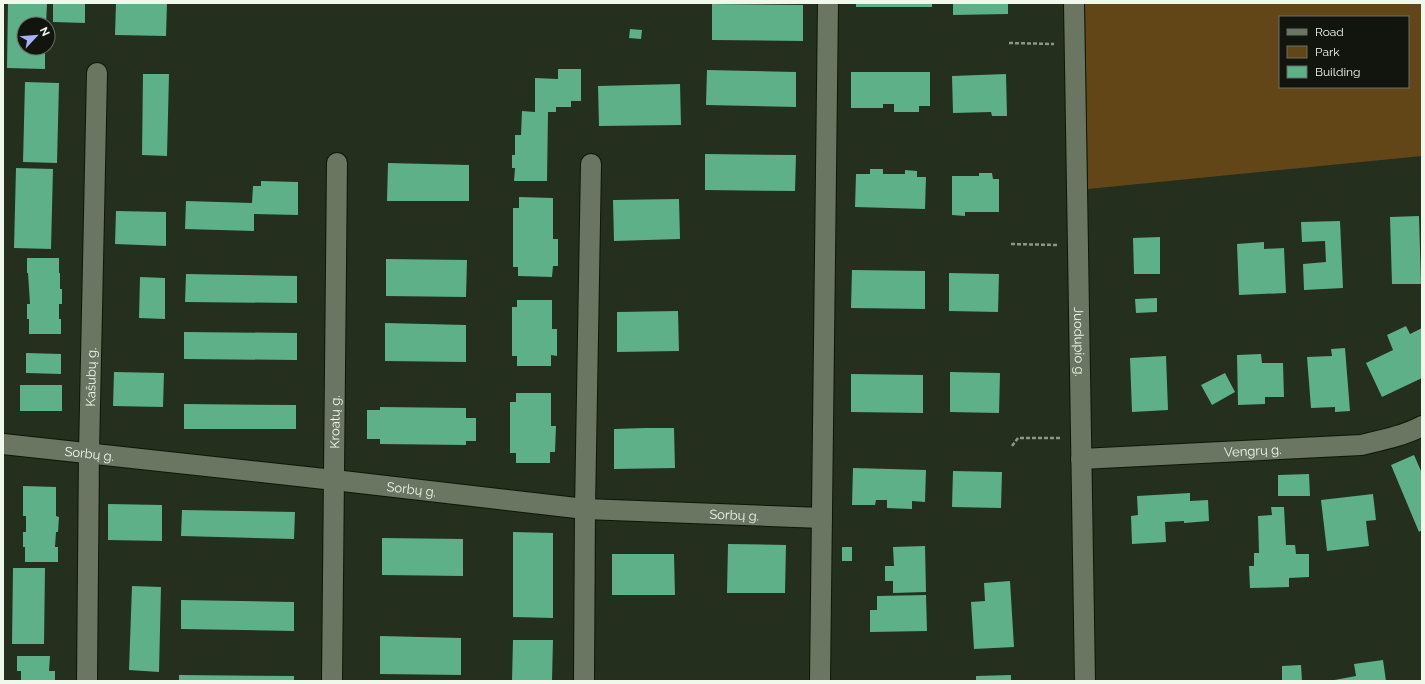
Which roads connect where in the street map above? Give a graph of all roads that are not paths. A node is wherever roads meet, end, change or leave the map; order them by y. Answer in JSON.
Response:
{"nodes":[{"id":1,"x":828,"y":3,"type":"edge"},
{"id":2,"x":1074,"y":3,"type":"edge"},
{"id":3,"x":97,"y":73,"type":"dead end"},
{"id":4,"x":337,"y":163,"type":"dead end"},
{"id":5,"x":590,"y":164,"type":"dead end"},
{"id":6,"x":1422,"y":426,"type":"edge"},
{"id":7,"x":3,"y":444,"type":"edge"},
{"id":8,"x":89,"y":453,"type":"junction"},
{"id":9,"x":1081,"y":459,"type":"junction"},
{"id":10,"x":334,"y":480,"type":"junction"},
{"id":11,"x":585,"y":509,"type":"junction"},
{"id":12,"x":822,"y":518,"type":"junction"},
{"id":13,"x":87,"y":681,"type":"edge"},
{"id":14,"x":332,"y":681,"type":"edge"},
{"id":15,"x":584,"y":681,"type":"edge"},
{"id":16,"x":820,"y":681,"type":"edge"},
{"id":17,"x":1085,"y":681,"type":"edge"}],
"edges":[{"from":1,"to":12,"type":"street"},
{"from":2,"to":9,"type":"street","name":"Juodupio g."},
{"from":3,"to":8,"type":"street","name":"Kašubų g."},
{"from":4,"to":10,"type":"street","name":"Kroatų g."},
{"from":5,"to":11,"type":"street"},
{"from":6,"to":9,"type":"street","name":"Vengrų g."},
{"from":7,"to":8,"type":"street","name":"Sorbų g."},
{"from":8,"to":10,"type":"street","name":"Sorbų g."},
{"from":8,"to":13,"type":"street","name":"Kašubų g."},
{"from":9,"to":17,"type":"street","name":"Juodupio g."},
{"from":10,"to":11,"type":"street","name":"Sorbų g."},
{"from":10,"to":14,"type":"street","name":"Kroatų g."},
{"from":11,"to":12,"type":"street","name":"Sorbų g."},
{"from":11,"to":15,"type":"street"},
{"from":12,"to":16,"type":"street"}]}
